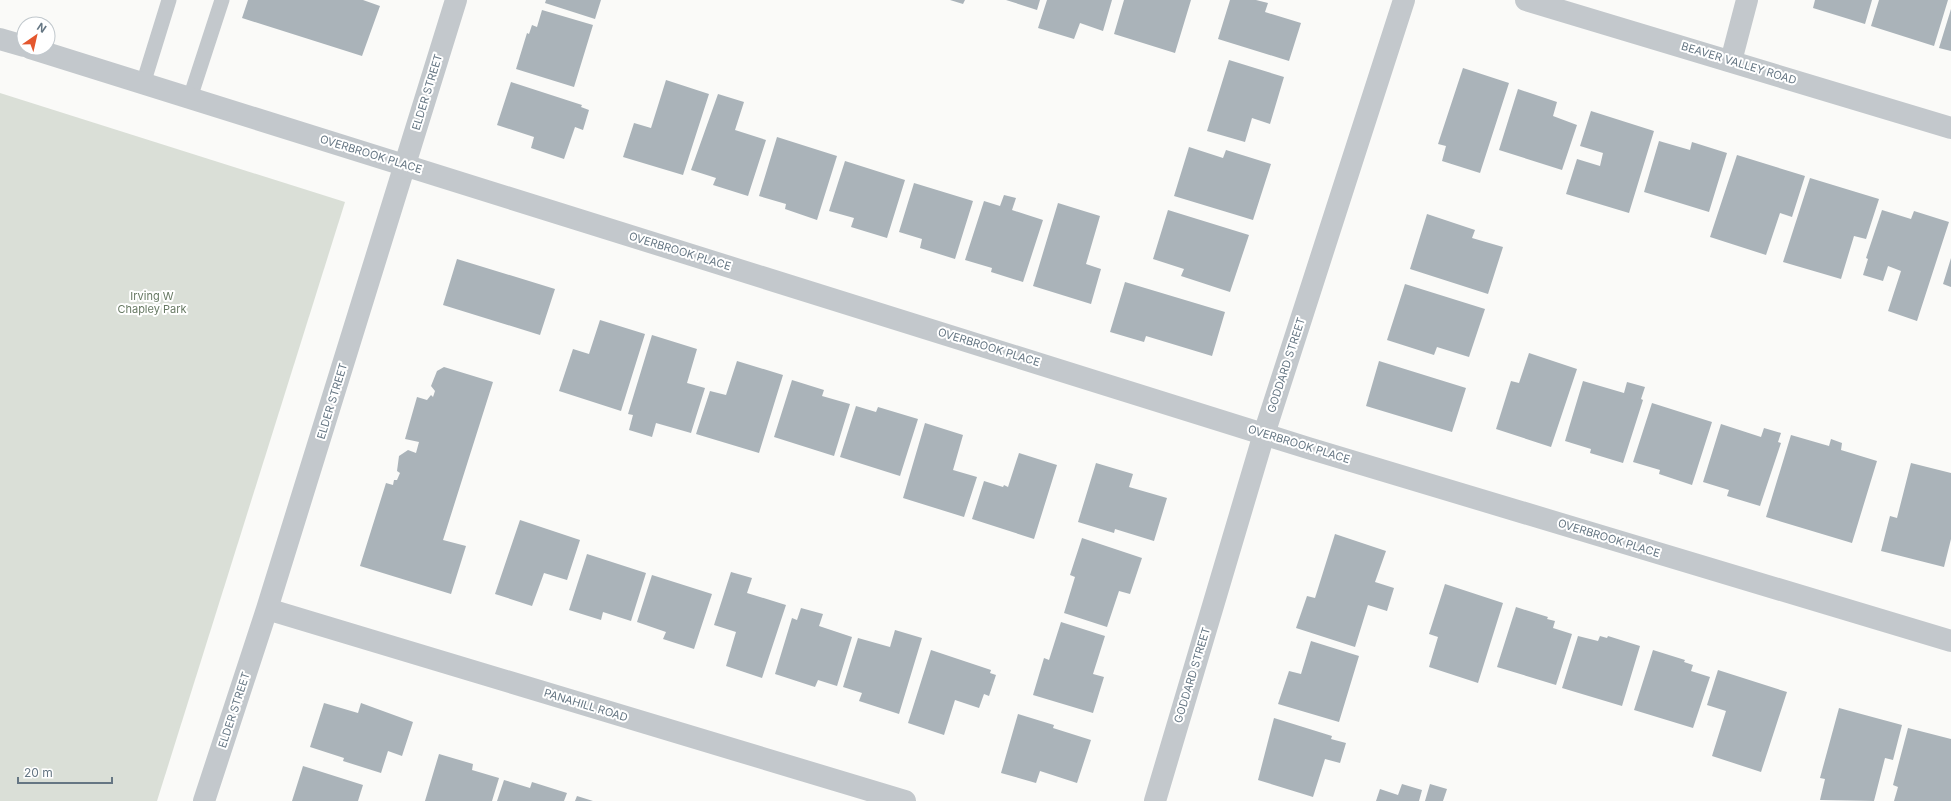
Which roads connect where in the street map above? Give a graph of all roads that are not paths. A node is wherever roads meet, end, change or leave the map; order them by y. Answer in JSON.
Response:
{"nodes":[{"id":1,"x":169,"y":0,"type":"edge"},
{"id":2,"x":222,"y":0,"type":"edge"},
{"id":3,"x":456,"y":0,"type":"edge"},
{"id":4,"x":1404,"y":0,"type":"edge"},
{"id":5,"x":1526,"y":0,"type":"edge"},
{"id":6,"x":1747,"y":0,"type":"edge"},
{"id":7,"x":0,"y":39,"type":"edge"},
{"id":8,"x":16,"y":44,"type":"edge"},
{"id":9,"x":55,"y":56,"type":"edge"},
{"id":10,"x":1731,"y":61,"type":"junction"},
{"id":11,"x":143,"y":84,"type":"junction"},
{"id":12,"x":190,"y":98,"type":"junction"},
{"id":13,"x":1951,"y":128,"type":"edge"},
{"id":14,"x":404,"y":165,"type":"junction"},
{"id":15,"x":1264,"y":434,"type":"junction"},
{"id":16,"x":267,"y":608,"type":"junction"},
{"id":17,"x":1951,"y":641,"type":"edge"},
{"id":18,"x":204,"y":801,"type":"edge"},
{"id":19,"x":905,"y":801,"type":"edge"},
{"id":20,"x":1155,"y":801,"type":"edge"}],
"edges":[{"from":1,"to":11,"type":"lane"},
{"from":2,"to":12,"type":"lane"},
{"from":3,"to":14,"type":"street","name":"ELDER STREET"},
{"from":4,"to":15,"type":"street","name":"GODDARD STREET"},
{"from":5,"to":10,"type":"street","name":"BEAVER VALLEY ROAD"},
{"from":6,"to":10,"type":"street"},
{"from":7,"to":8,"type":"street"},
{"from":9,"to":11,"type":"street","name":"OVERBROOK PLACE"},
{"from":10,"to":13,"type":"street","name":"BEAVER VALLEY ROAD"},
{"from":11,"to":12,"type":"street","name":"OVERBROOK PLACE"},
{"from":12,"to":14,"type":"street","name":"OVERBROOK PLACE"},
{"from":14,"to":15,"type":"street","name":"OVERBROOK PLACE"},
{"from":14,"to":16,"type":"street","name":"ELDER STREET"},
{"from":15,"to":17,"type":"street","name":"OVERBROOK PLACE"},
{"from":15,"to":20,"type":"street","name":"GODDARD STREET"},
{"from":16,"to":18,"type":"street","name":"ELDER STREET"},
{"from":16,"to":19,"type":"street","name":"PANAHILL ROAD"}]}
